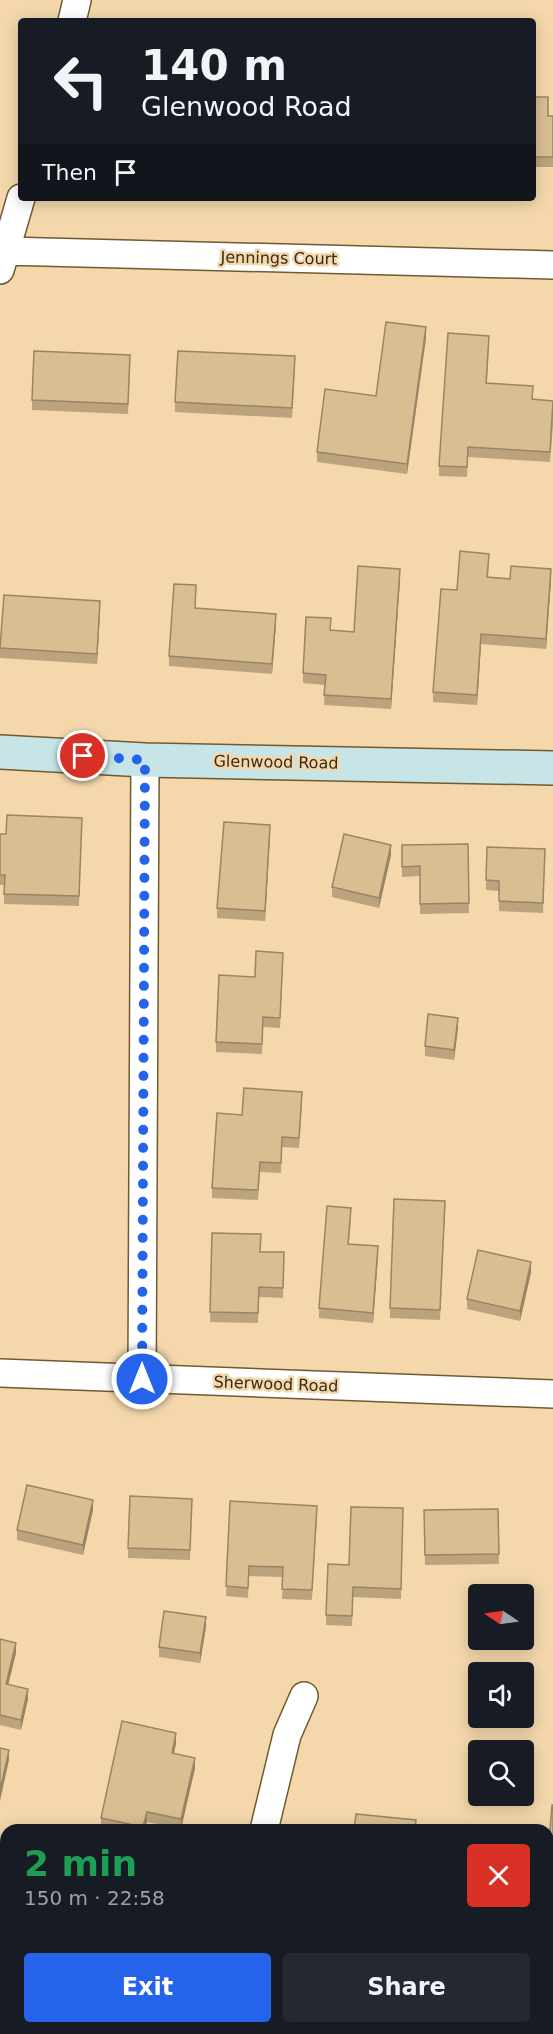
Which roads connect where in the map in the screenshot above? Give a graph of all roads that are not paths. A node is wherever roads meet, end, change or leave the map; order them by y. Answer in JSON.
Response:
{"nodes":[{"id":1,"x":77,"y":0,"type":"edge"},
{"id":2,"x":73,"y":18,"type":"edge"},
{"id":3,"x":20,"y":201,"type":"edge"},
{"id":4,"x":3,"y":260,"type":"edge"},
{"id":5,"x":553,"y":265,"type":"edge"},
{"id":6,"x":0,"y":752,"type":"edge"},
{"id":7,"x":145,"y":760,"type":"junction"},
{"id":8,"x":553,"y":768,"type":"edge"},
{"id":9,"x":0,"y":1373,"type":"edge"},
{"id":10,"x":142,"y":1379,"type":"junction"},
{"id":11,"x":553,"y":1394,"type":"edge"},
{"id":12,"x":304,"y":1696,"type":"dead end"},
{"id":13,"x":265,"y":1824,"type":"edge"}],
"edges":[{"from":1,"to":2,"type":"street"},
{"from":3,"to":4,"type":"street"},
{"from":4,"to":5,"type":"street","name":"Jennings Court"},
{"from":6,"to":7,"type":"street","name":"Glenwood Road"},
{"from":7,"to":8,"type":"street","name":"Glenwood Road"},
{"from":7,"to":10,"type":"street"},
{"from":9,"to":10,"type":"street","name":"Sherwood Road"},
{"from":10,"to":11,"type":"street","name":"Sherwood Road"},
{"from":12,"to":13,"type":"street"}]}
